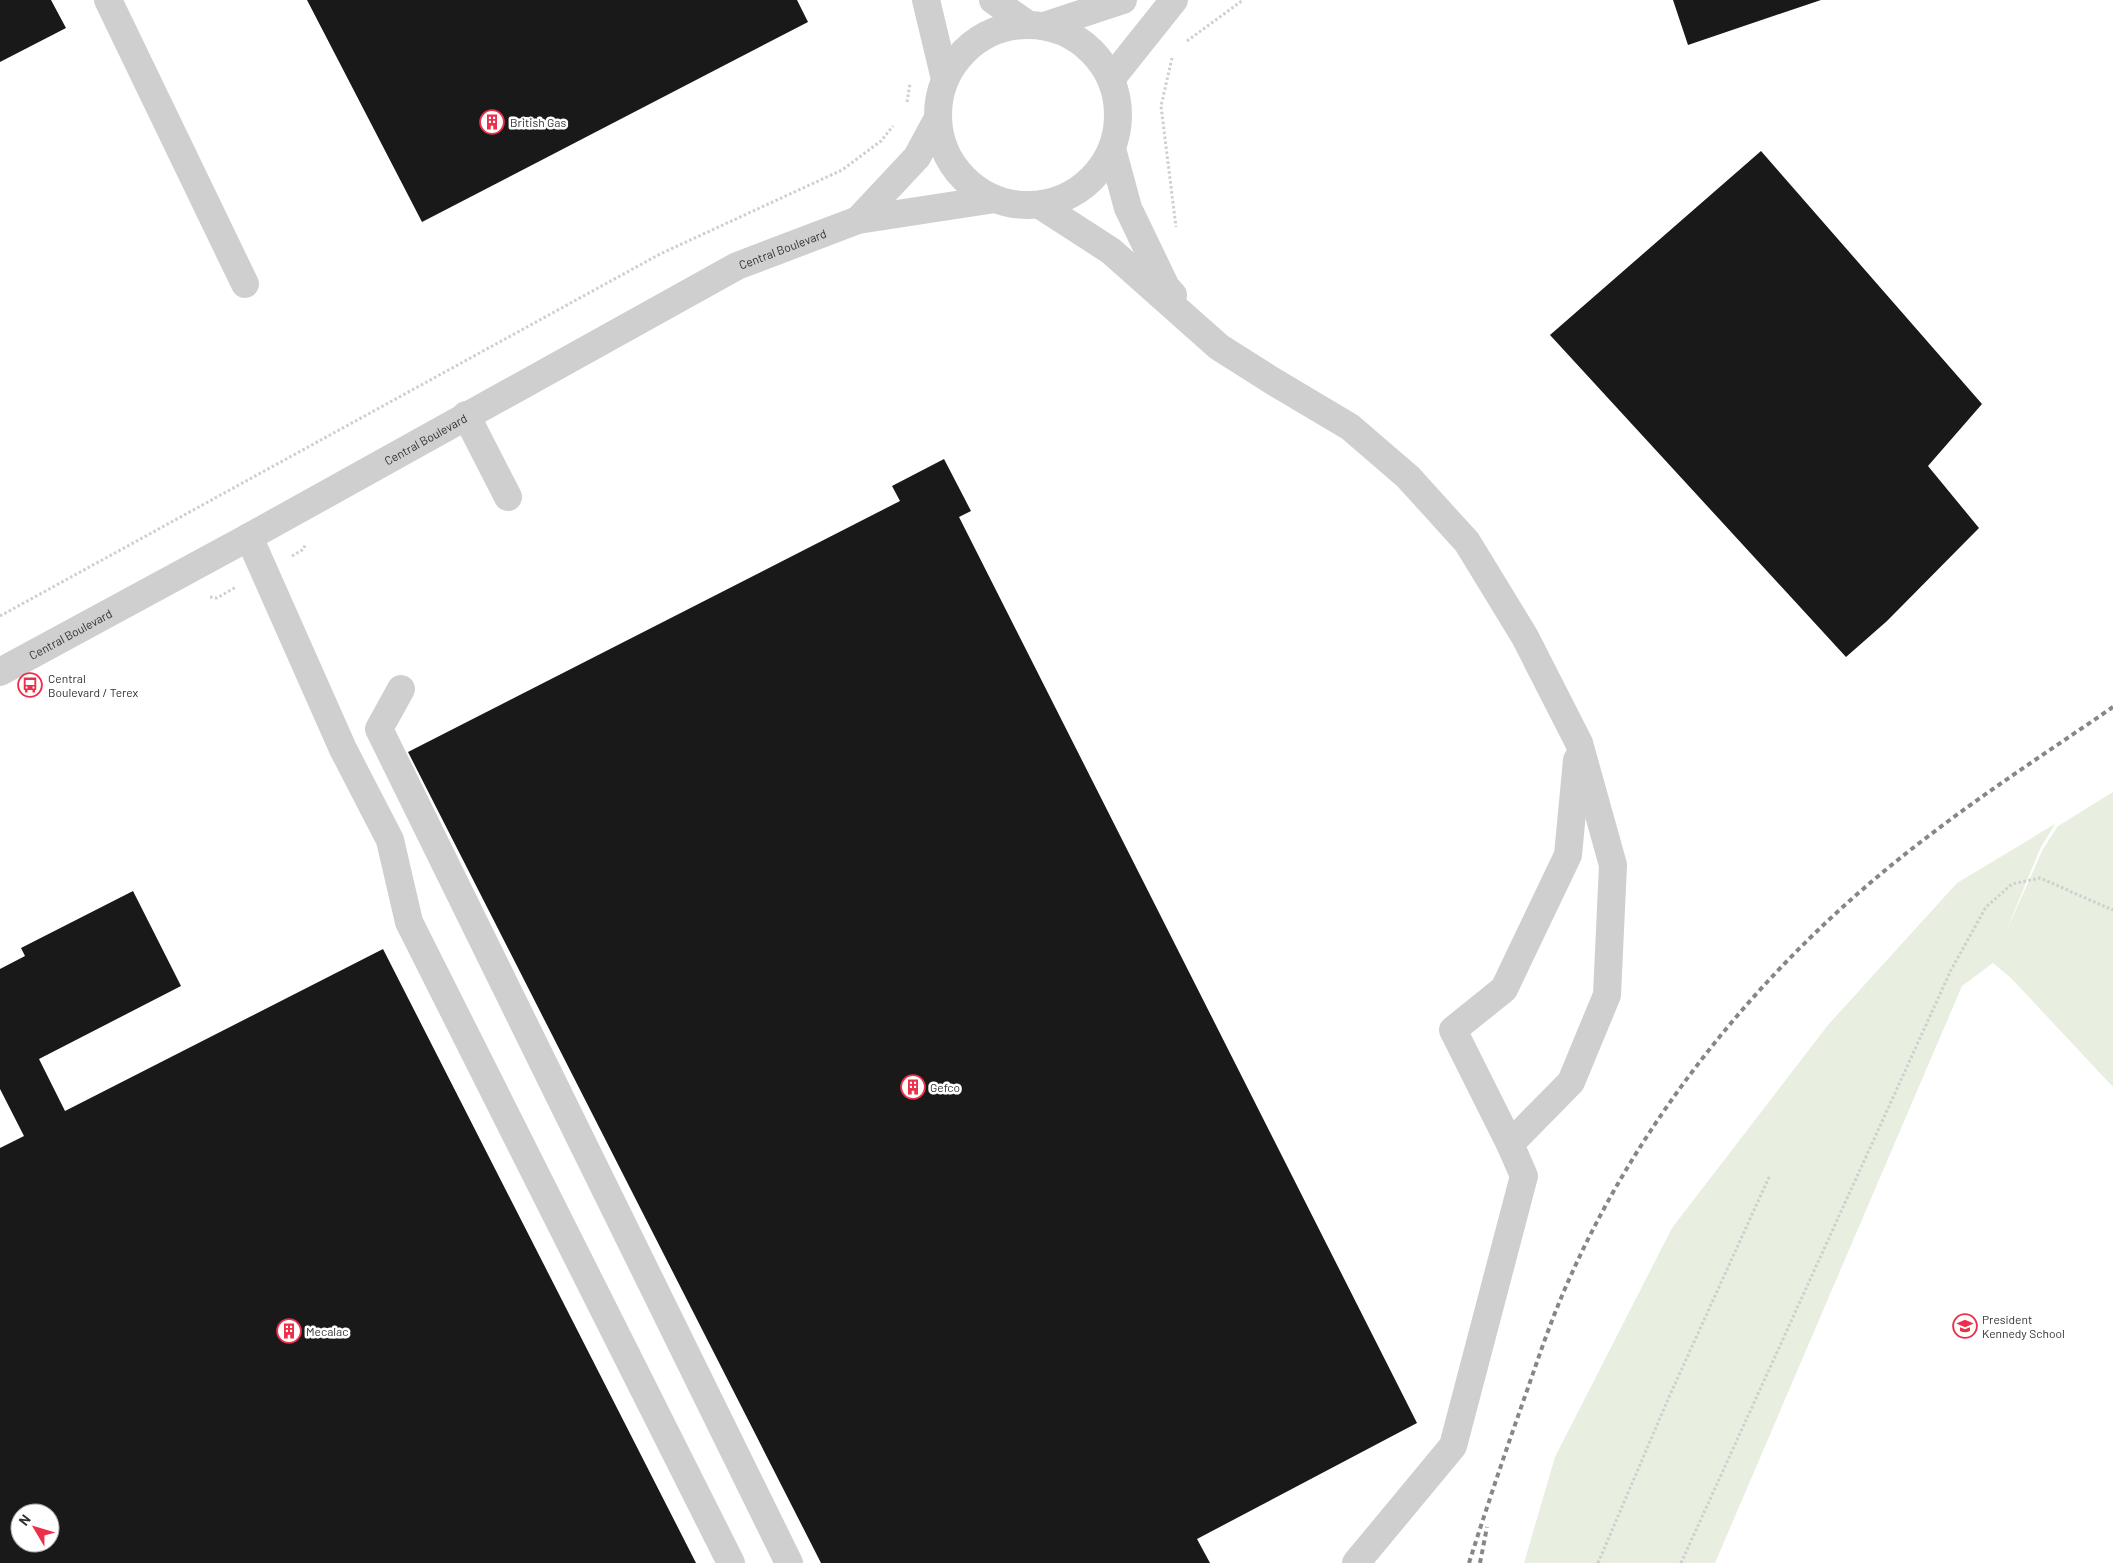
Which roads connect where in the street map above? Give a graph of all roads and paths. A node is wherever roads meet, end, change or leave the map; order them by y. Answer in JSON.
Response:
{"nodes":[{"id":1,"x":108,"y":0,"type":"edge"},
{"id":2,"x":926,"y":0,"type":"edge"},
{"id":3,"x":993,"y":0,"type":"edge"},
{"id":4,"x":1123,"y":0,"type":"edge"},
{"id":5,"x":1174,"y":0,"type":"edge"},
{"id":6,"x":1243,"y":0,"type":"edge"},
{"id":7,"x":1035,"y":25,"type":"junction"},
{"id":8,"x":1181,"y":45,"type":"dead end"},
{"id":9,"x":1174,"y":51,"type":"dead end"},
{"id":10,"x":912,"y":76,"type":"dead end"},
{"id":11,"x":945,"y":79,"type":"junction"},
{"id":12,"x":1111,"y":79,"type":"junction"},
{"id":13,"x":907,"y":103,"type":"dead end"},
{"id":14,"x":937,"y":120,"type":"junction"},
{"id":15,"x":897,"y":122,"type":"dead end"},
{"id":16,"x":1112,"y":149,"type":"junction"},
{"id":17,"x":995,"y":199,"type":"junction"},
{"id":18,"x":1040,"y":204,"type":"junction"},
{"id":19,"x":858,"y":220,"type":"junction"},
{"id":20,"x":1153,"y":261,"type":"junction"},
{"id":21,"x":245,"y":284,"type":"dead end"},
{"id":22,"x":1219,"y":347,"type":"junction"},
{"id":23,"x":466,"y":416,"type":"junction"},
{"id":24,"x":508,"y":497,"type":"dead end"},
{"id":25,"x":249,"y":537,"type":"junction"},
{"id":26,"x":306,"y":540,"type":"dead end"},
{"id":27,"x":264,"y":572,"type":"junction"},
{"id":28,"x":208,"y":596,"type":"dead end"},
{"id":29,"x":0,"y":616,"type":"edge"},
{"id":30,"x":0,"y":672,"type":"edge"},
{"id":31,"x":402,"y":689,"type":"dead end"},
{"id":32,"x":1578,"y":743,"type":"junction"},
{"id":33,"x":2113,"y":910,"type":"edge"},
{"id":34,"x":1510,"y":1144,"type":"junction"},
{"id":35,"x":1770,"y":1175,"type":"dead end"},
{"id":36,"x":731,"y":1563,"type":"edge"},
{"id":37,"x":789,"y":1563,"type":"edge"},
{"id":38,"x":1356,"y":1563,"type":"edge"},
{"id":39,"x":1598,"y":1563,"type":"edge"},
{"id":40,"x":1681,"y":1563,"type":"edge"}],
"edges":[{"from":1,"to":21,"type":"street"},
{"from":2,"to":11,"type":"street"},
{"from":3,"to":7,"type":"street"},
{"from":4,"to":7,"type":"street"},
{"from":5,"to":12,"type":"street"},
{"from":6,"to":8,"type":"path"},
{"from":7,"to":11,"type":"street"},
{"from":7,"to":12,"type":"street"},
{"from":9,"to":20,"type":"path"},
{"from":10,"to":13,"type":"path"},
{"from":11,"to":14,"type":"street"},
{"from":12,"to":16,"type":"street"},
{"from":14,"to":17,"type":"street"},
{"from":14,"to":19,"type":"street","name":"Central Boulevard"},
{"from":15,"to":29,"type":"path"},
{"from":16,"to":18,"type":"street"},
{"from":16,"to":20,"type":"street"},
{"from":17,"to":18,"type":"street"},
{"from":17,"to":19,"type":"street","name":"Central Boulevard"},
{"from":18,"to":22,"type":"street"},
{"from":19,"to":23,"type":"street","name":"Central Boulevard"},
{"from":20,"to":22,"type":"street"},
{"from":22,"to":32,"type":"street"},
{"from":23,"to":24,"type":"street"},
{"from":23,"to":25,"type":"street","name":"Central Boulevard"},
{"from":25,"to":27,"type":"street"},
{"from":25,"to":30,"type":"street","name":"Central Boulevard"},
{"from":26,"to":27,"type":"path"},
{"from":27,"to":28,"type":"path"},
{"from":27,"to":36,"type":"street"},
{"from":31,"to":37,"type":"street"},
{"from":32,"to":34,"type":"street"},
{"from":32,"to":34,"type":"street"},
{"from":33,"to":40,"type":"path"},
{"from":34,"to":38,"type":"street"},
{"from":35,"to":39,"type":"path"}]}
